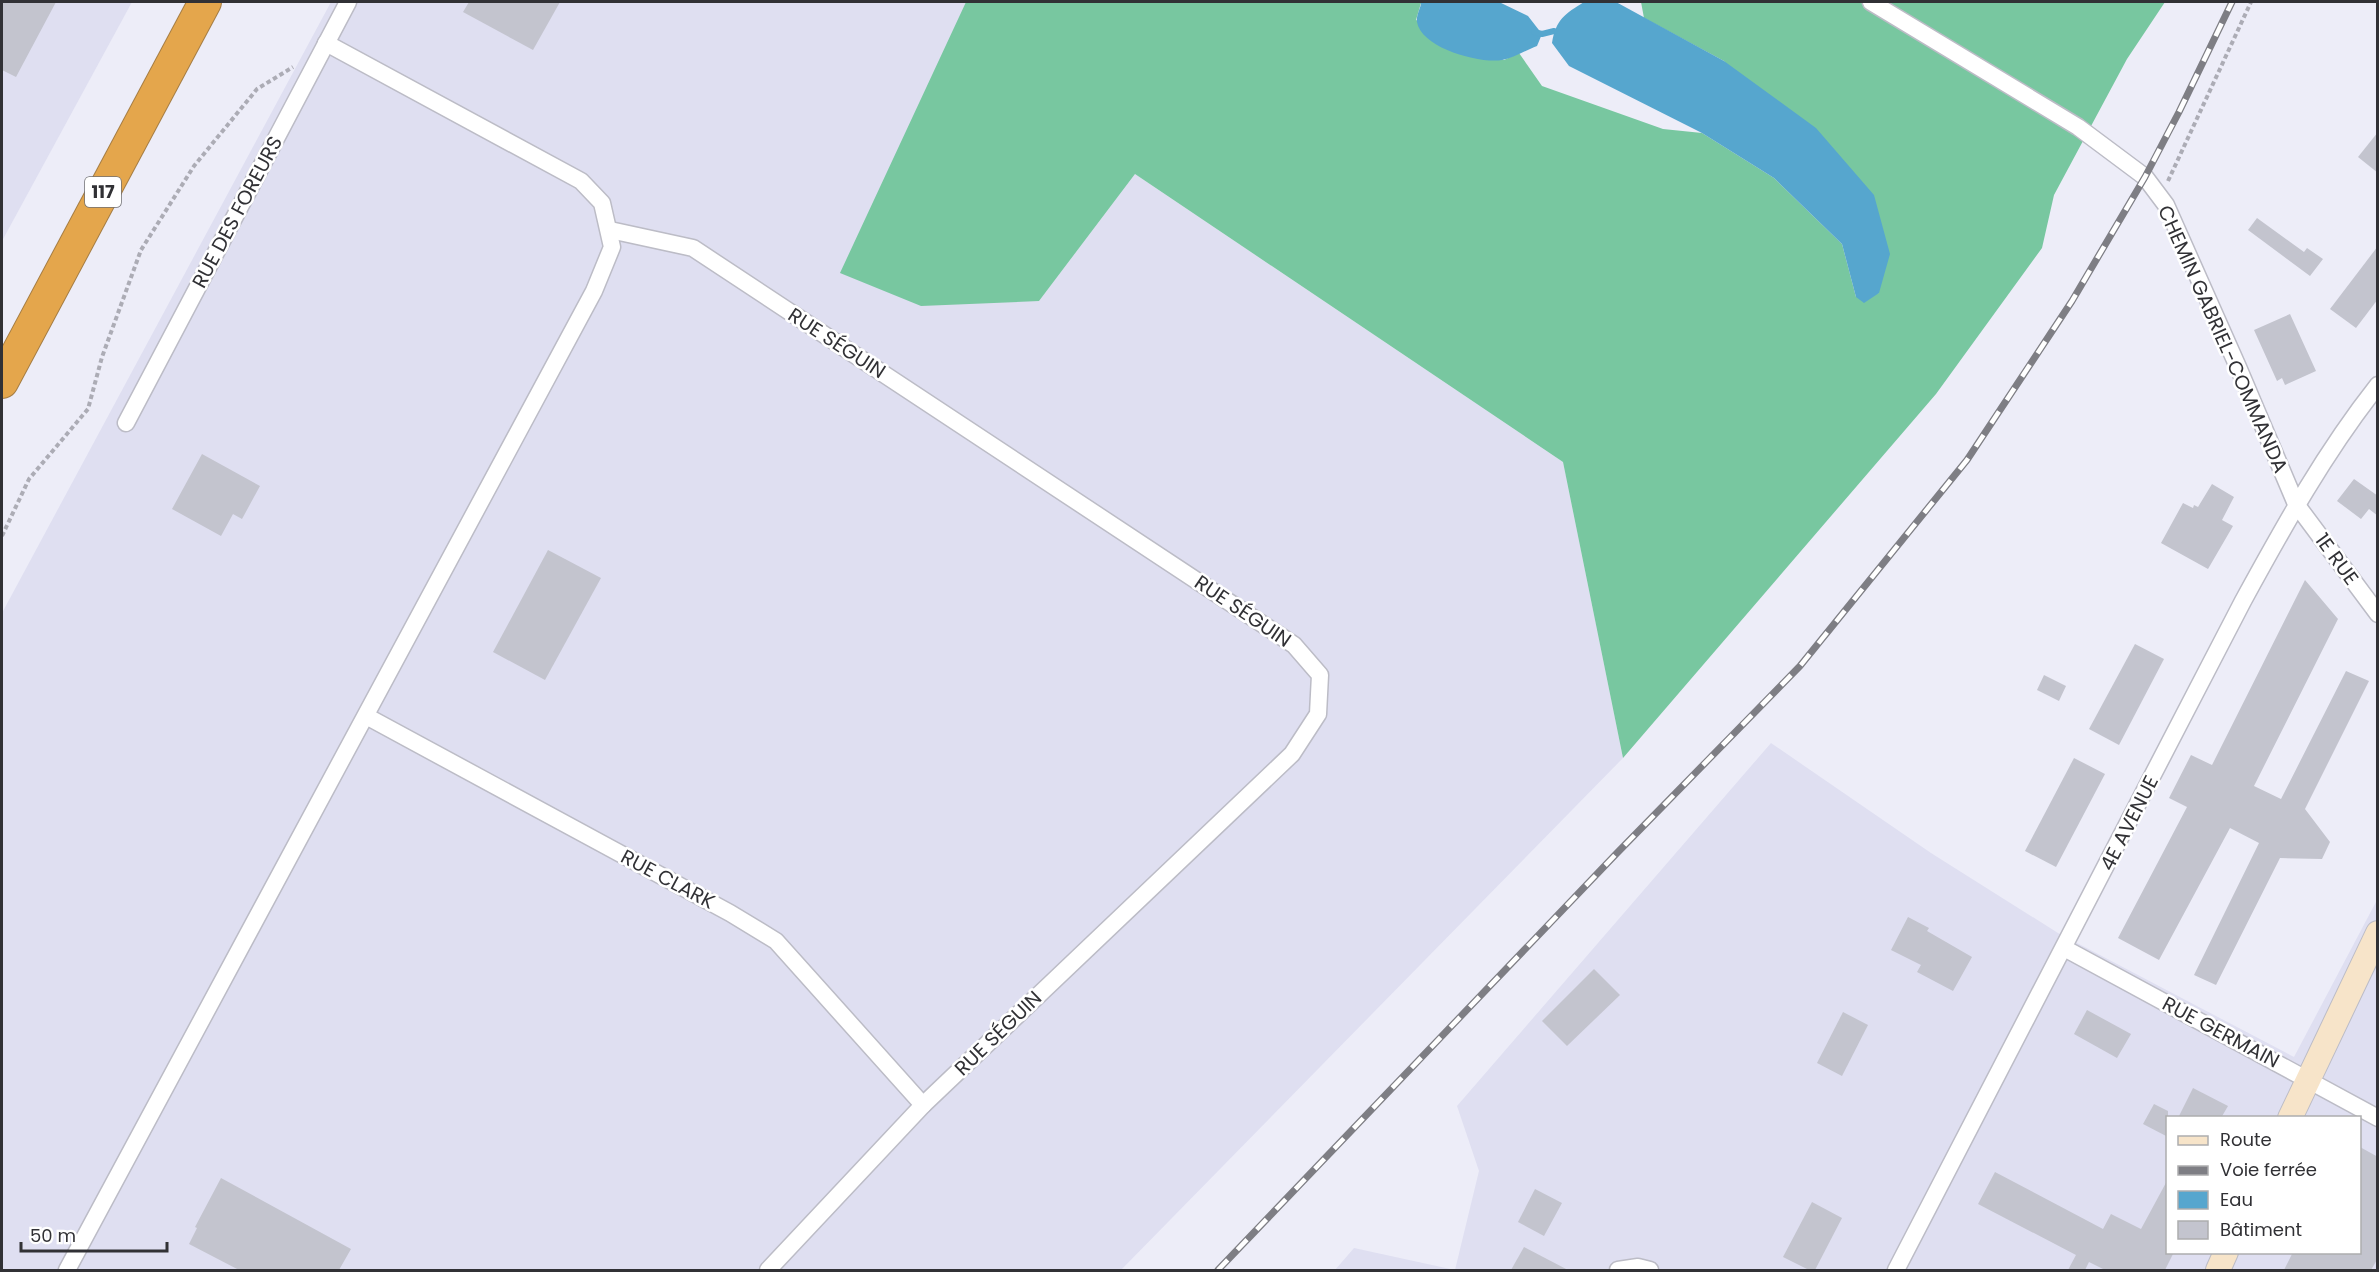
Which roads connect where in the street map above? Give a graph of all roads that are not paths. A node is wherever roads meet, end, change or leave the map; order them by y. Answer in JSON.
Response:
{"nodes":[{"id":1,"x":205,"y":2,"type":"edge"},
{"id":2,"x":348,"y":2,"type":"edge"},
{"id":3,"x":1872,"y":2,"type":"edge"},
{"id":4,"x":326,"y":43,"type":"junction"},
{"id":5,"x":610,"y":230,"type":"junction"},
{"id":6,"x":2,"y":382,"type":"edge"},
{"id":7,"x":2378,"y":385,"type":"edge"},
{"id":8,"x":126,"y":423,"type":"dead end"},
{"id":9,"x":2296,"y":504,"type":"junction"},
{"id":10,"x":2378,"y":615,"type":"edge"},
{"id":11,"x":366,"y":716,"type":"junction"},
{"id":12,"x":2378,"y":933,"type":"edge"},
{"id":13,"x":2064,"y":948,"type":"junction"},
{"id":14,"x":2308,"y":1079,"type":"junction"},
{"id":15,"x":923,"y":1105,"type":"junction"},
{"id":16,"x":2291,"y":1116,"type":"edge"},
{"id":17,"x":2378,"y":1118,"type":"edge"},
{"id":18,"x":2225,"y":1254,"type":"edge"},
{"id":19,"x":68,"y":1270,"type":"edge"},
{"id":20,"x":768,"y":1270,"type":"edge"},
{"id":21,"x":1618,"y":1270,"type":"edge"},
{"id":22,"x":1650,"y":1270,"type":"edge"},
{"id":23,"x":1896,"y":1270,"type":"edge"},
{"id":24,"x":2218,"y":1270,"type":"edge"}],
"edges":[{"from":1,"to":6,"type":"highway","number":"117"},
{"from":2,"to":4,"type":"street","name":"RUE DES FOREURS"},
{"from":3,"to":9,"type":"street","name":"CHEMIN GABRIEL-COMMANDA"},
{"from":4,"to":5,"type":"street"},
{"from":4,"to":8,"type":"street","name":"RUE DES FOREURS"},
{"from":5,"to":11,"type":"street"},
{"from":5,"to":15,"type":"street","name":"RUE SÉGUIN"},
{"from":7,"to":9,"type":"street","name":"4E AVENUE"},
{"from":9,"to":10,"type":"street","name":"1E RUE"},
{"from":9,"to":13,"type":"street","name":"4E AVENUE"},
{"from":11,"to":15,"type":"street","name":"RUE CLARK"},
{"from":11,"to":19,"type":"street"},
{"from":12,"to":14,"type":"street"},
{"from":13,"to":14,"type":"street","name":"RUE GERMAIN"},
{"from":13,"to":23,"type":"street","name":"4E AVENUE"},
{"from":14,"to":16,"type":"street"},
{"from":14,"to":17,"type":"street","name":"RUE GERMAIN"},
{"from":15,"to":20,"type":"street","name":"RUE SÉGUIN"},
{"from":18,"to":24,"type":"street"},
{"from":21,"to":22,"type":"street"}]}
